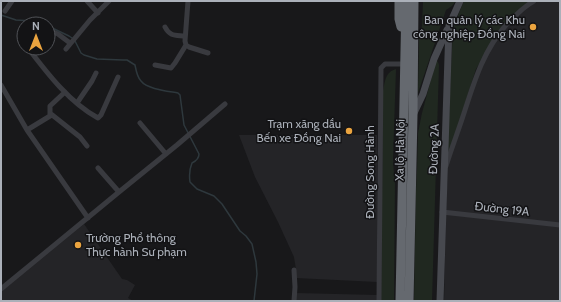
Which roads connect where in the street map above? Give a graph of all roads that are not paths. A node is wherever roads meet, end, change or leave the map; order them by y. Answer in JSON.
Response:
{"nodes":[{"id":1,"x":12,"y":1,"type":"edge"},
{"id":2,"x":87,"y":1,"type":"edge"},
{"id":3,"x":110,"y":1,"type":"edge"},
{"id":4,"x":188,"y":1,"type":"edge"},
{"id":5,"x":399,"y":1,"type":"edge"},
{"id":6,"x":406,"y":1,"type":"edge"},
{"id":7,"x":414,"y":1,"type":"edge"},
{"id":8,"x":420,"y":1,"type":"edge"},
{"id":9,"x":460,"y":1,"type":"edge"},
{"id":10,"x":534,"y":1,"type":"edge"},
{"id":11,"x":5,"y":11,"type":"dead end"},
{"id":12,"x":98,"y":12,"type":"junction"},
{"id":13,"x":449,"y":26,"type":"junction"},
{"id":14,"x":166,"y":27,"type":"dead end"},
{"id":15,"x":56,"y":33,"type":"edge"},
{"id":16,"x":185,"y":36,"type":"junction"},
{"id":17,"x":409,"y":37,"type":"junction"},
{"id":18,"x":70,"y":43,"type":"junction"},
{"id":19,"x":186,"y":45,"type":"junction"},
{"id":20,"x":66,"y":49,"type":"dead end"},
{"id":21,"x":208,"y":53,"type":"dead end"},
{"id":22,"x":34,"y":56,"type":"edge"},
{"id":23,"x":405,"y":64,"type":"junction"},
{"id":24,"x":155,"y":65,"type":"dead end"},
{"id":25,"x":96,"y":73,"type":"dead end"},
{"id":26,"x":118,"y":77,"type":"dead end"},
{"id":27,"x":1,"y":85,"type":"edge"},
{"id":28,"x":65,"y":92,"type":"junction"},
{"id":29,"x":77,"y":103,"type":"junction"},
{"id":30,"x":225,"y":104,"type":"dead end"},
{"id":31,"x":51,"y":114,"type":"junction"},
{"id":32,"x":413,"y":115,"type":"junction"},
{"id":33,"x":140,"y":123,"type":"dead end"},
{"id":34,"x":27,"y":130,"type":"junction"},
{"id":35,"x":87,"y":146,"type":"dead end"},
{"id":36,"x":166,"y":154,"type":"junction"},
{"id":37,"x":98,"y":168,"type":"dead end"},
{"id":38,"x":445,"y":171,"type":"junction"},
{"id":39,"x":119,"y":192,"type":"junction"},
{"id":40,"x":442,"y":212,"type":"junction"},
{"id":41,"x":88,"y":218,"type":"junction"},
{"id":42,"x":560,"y":226,"type":"edge"},
{"id":43,"x":294,"y":270,"type":"dead end"},
{"id":44,"x":1,"y":289,"type":"edge"},
{"id":45,"x":294,"y":301,"type":"edge"},
{"id":46,"x":379,"y":301,"type":"edge"},
{"id":47,"x":400,"y":301,"type":"edge"},
{"id":48,"x":409,"y":301,"type":"edge"},
{"id":49,"x":440,"y":301,"type":"edge"}],
"edges":[{"from":1,"to":11,"type":"street"},
{"from":2,"to":12,"type":"street"},
{"from":3,"to":12,"type":"street"},
{"from":4,"to":16,"type":"street"},
{"from":5,"to":17,"type":"highway","name":"Xa lộ Hà Nội"},
{"from":6,"to":17,"type":"highway"},
{"from":7,"to":17,"type":"highway"},
{"from":8,"to":17,"type":"highway","name":"Xa lộ Hà Nội"},
{"from":9,"to":13,"type":"street","name":"Đường 2A"},
{"from":10,"to":38,"type":"street"},
{"from":12,"to":18,"type":"street"},
{"from":13,"to":32,"type":"street"},
{"from":13,"to":38,"type":"street","name":"Đường 2A"},
{"from":14,"to":16,"type":"street"},
{"from":15,"to":18,"type":"street"},
{"from":16,"to":19,"type":"street"},
{"from":17,"to":23,"type":"highway","name":"Xa lộ Hà Nội"},
{"from":17,"to":32,"type":"highway","name":"Xa lộ Hà Nội"},
{"from":18,"to":20,"type":"street"},
{"from":19,"to":21,"type":"street"},
{"from":19,"to":24,"type":"street"},
{"from":22,"to":28,"type":"street"},
{"from":23,"to":46,"type":"street","name":"Đường Song Hành"},
{"from":23,"to":47,"type":"highway","name":"Xa lộ Hà Nội"},
{"from":25,"to":29,"type":"street"},
{"from":26,"to":29,"type":"street"},
{"from":27,"to":34,"type":"street"},
{"from":28,"to":29,"type":"street"},
{"from":28,"to":31,"type":"street"},
{"from":30,"to":36,"type":"street"},
{"from":31,"to":34,"type":"street"},
{"from":31,"to":35,"type":"street"},
{"from":32,"to":48,"type":"highway","name":"Xa lộ Hà Nội"},
{"from":33,"to":36,"type":"street"},
{"from":34,"to":41,"type":"street"},
{"from":36,"to":39,"type":"street"},
{"from":37,"to":39,"type":"street"},
{"from":38,"to":40,"type":"street","name":"Đường 2A"},
{"from":39,"to":41,"type":"street"},
{"from":40,"to":42,"type":"street","name":"Đường 19A"},
{"from":40,"to":49,"type":"street","name":"Đường 2A"},
{"from":41,"to":44,"type":"street"},
{"from":43,"to":45,"type":"street"}]}
